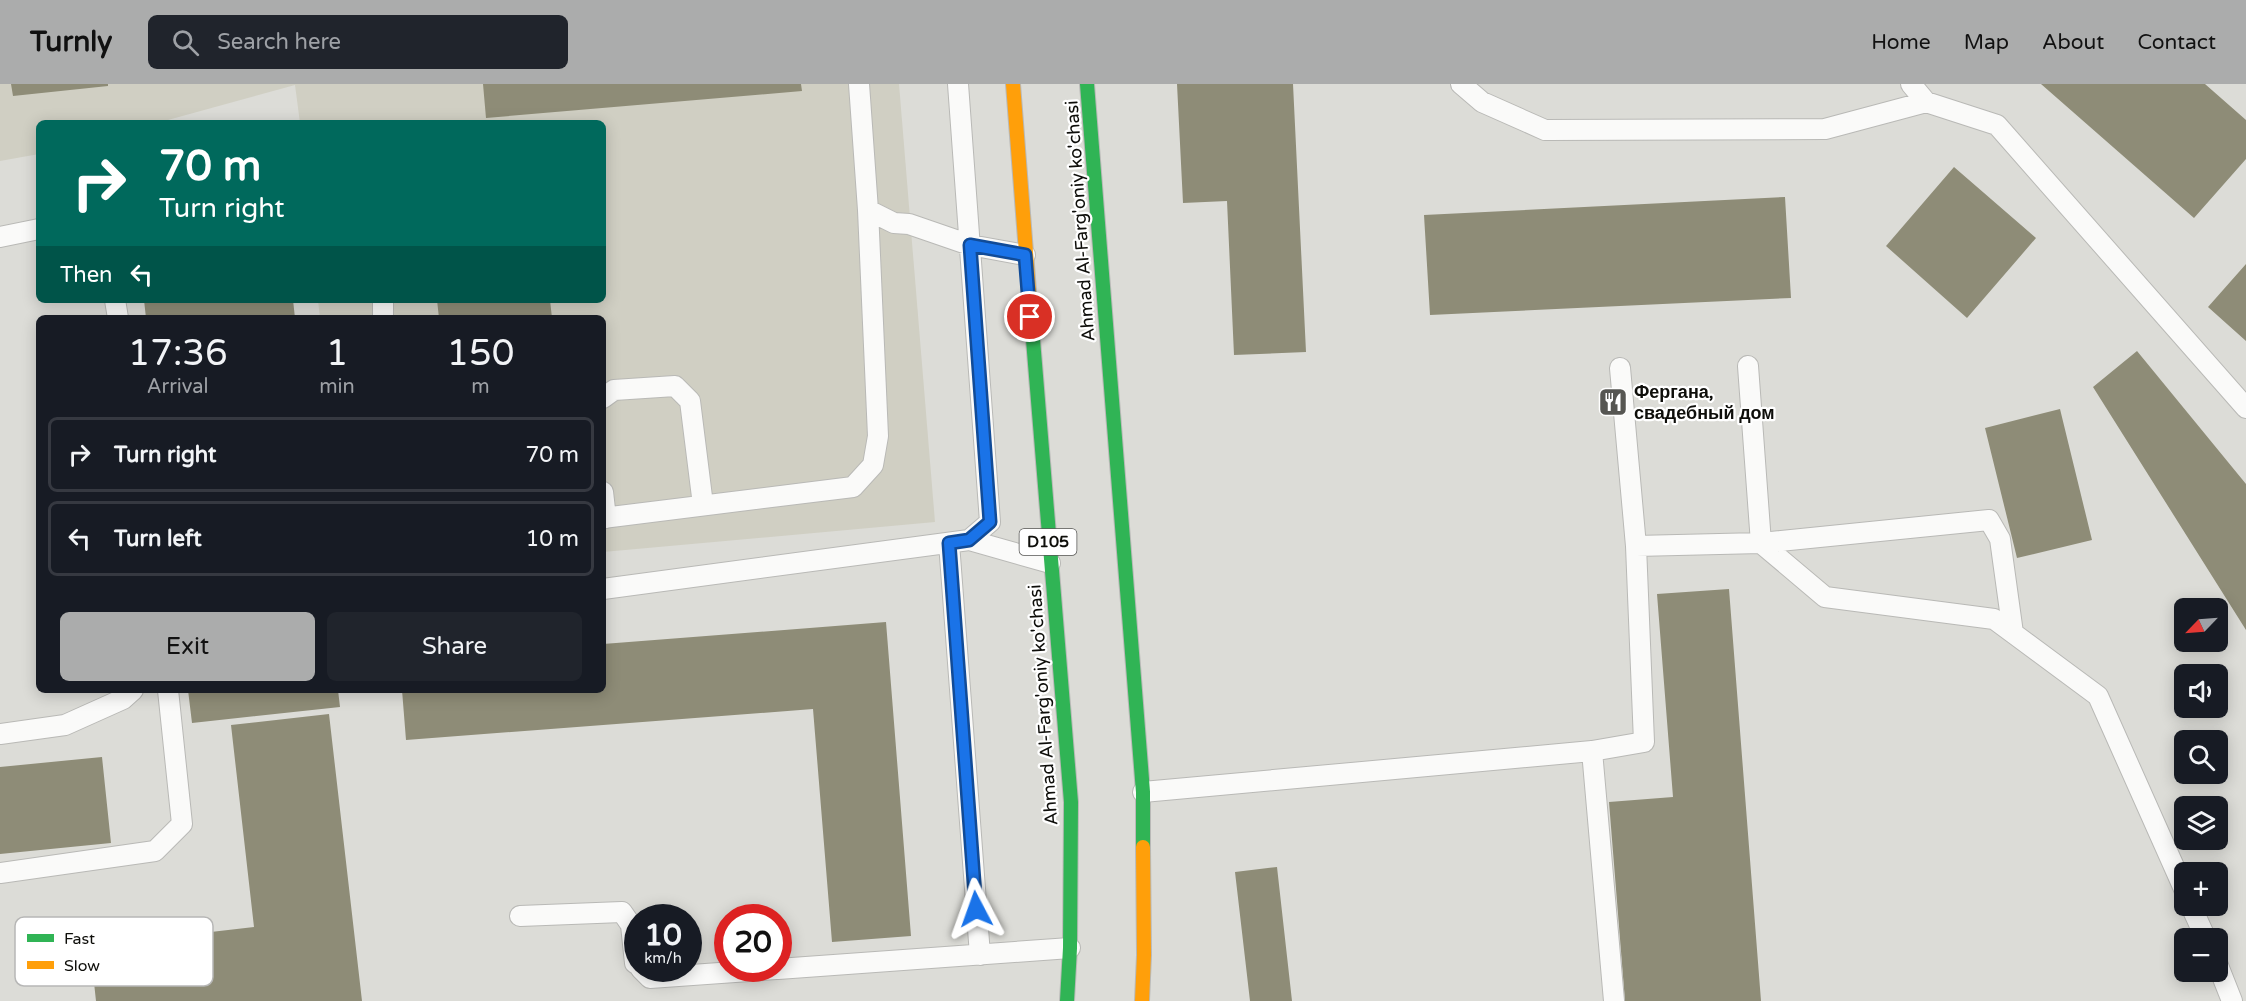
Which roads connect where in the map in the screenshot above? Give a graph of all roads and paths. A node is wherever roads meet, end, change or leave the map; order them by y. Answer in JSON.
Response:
{"nodes":[{"id":1,"x":859,"y":84,"type":"edge"},
{"id":2,"x":958,"y":84,"type":"edge"},
{"id":3,"x":1013,"y":84,"type":"edge"},
{"id":4,"x":1087,"y":84,"type":"edge"},
{"id":5,"x":1461,"y":84,"type":"edge"},
{"id":6,"x":1911,"y":84,"type":"edge"},
{"id":7,"x":1926,"y":102,"type":"junction"},
{"id":8,"x":868,"y":210,"type":"junction"},
{"id":9,"x":36,"y":230,"type":"edge"},
{"id":10,"x":0,"y":237,"type":"edge"},
{"id":11,"x":970,"y":245,"type":"junction"},
{"id":12,"x":1025,"y":255,"type":"junction"},
{"id":13,"x":1748,"y":366,"type":"dead end"},
{"id":14,"x":1620,"y":368,"type":"dead end"},
{"id":15,"x":606,"y":396,"type":"edge"},
{"id":16,"x":2246,"y":408,"type":"edge"},
{"id":17,"x":704,"y":505,"type":"junction"},
{"id":18,"x":606,"y":518,"type":"edge"},
{"id":19,"x":969,"y":540,"type":"junction"},
{"id":20,"x":949,"y":543,"type":"junction"},
{"id":21,"x":1761,"y":543,"type":"junction"},
{"id":22,"x":1636,"y":546,"type":"junction"},
{"id":23,"x":1050,"y":563,"type":"junction"},
{"id":24,"x":606,"y":589,"type":"edge"},
{"id":25,"x":2013,"y":633,"type":"junction"},
{"id":26,"x":130,"y":693,"type":"edge"},
{"id":27,"x":168,"y":693,"type":"edge"},
{"id":28,"x":0,"y":734,"type":"edge"},
{"id":29,"x":1592,"y":751,"type":"junction"},
{"id":30,"x":1143,"y":792,"type":"junction"},
{"id":31,"x":2174,"y":867,"type":"edge"},
{"id":32,"x":0,"y":873,"type":"edge"},
{"id":33,"x":624,"y":915,"type":"edge"},
{"id":34,"x":520,"y":916,"type":"dead end"},
{"id":35,"x":1070,"y":948,"type":"junction"},
{"id":36,"x":980,"y":955,"type":"junction"},
{"id":37,"x":792,"y":968,"type":"edge"},
{"id":38,"x":2224,"y":982,"type":"edge"},
{"id":39,"x":1067,"y":1001,"type":"edge"},
{"id":40,"x":1142,"y":1001,"type":"edge"},
{"id":41,"x":1614,"y":1001,"type":"edge"},
{"id":42,"x":2232,"y":1001,"type":"edge"}],
"edges":[{"from":1,"to":8,"type":"lane"},
{"from":2,"to":11,"type":"lane"},
{"from":3,"to":12,"type":"highway","name":"Ahmad Al-Farg'oniy ko'chasi","number":"D105"},
{"from":4,"to":30,"type":"highway","name":"Ahmad Al-Farg'oniy ko'chasi"},
{"from":5,"to":7,"type":"lane"},
{"from":6,"to":7,"type":"lane"},
{"from":7,"to":16,"type":"lane"},
{"from":8,"to":11,"type":"lane"},
{"from":8,"to":17,"type":"lane"},
{"from":9,"to":10,"type":"lane"},
{"from":11,"to":12,"type":"lane"},
{"from":11,"to":19,"type":"lane"},
{"from":12,"to":23,"type":"highway","name":"Ahmad Al-Farg'oniy ko'chasi","number":"D105"},
{"from":13,"to":21,"type":"lane"},
{"from":14,"to":22,"type":"lane"},
{"from":15,"to":17,"type":"lane"},
{"from":17,"to":18,"type":"lane"},
{"from":19,"to":20,"type":"lane"},
{"from":19,"to":23,"type":"lane"},
{"from":20,"to":24,"type":"lane"},
{"from":20,"to":36,"type":"lane"},
{"from":21,"to":22,"type":"lane"},
{"from":21,"to":25,"type":"lane"},
{"from":21,"to":25,"type":"lane"},
{"from":22,"to":29,"type":"lane"},
{"from":23,"to":35,"type":"highway","name":"Ahmad Al-Farg'oniy ko'chasi","number":"D105"},
{"from":25,"to":31,"type":"lane"},
{"from":26,"to":28,"type":"lane"},
{"from":27,"to":32,"type":"lane"},
{"from":29,"to":30,"type":"lane"},
{"from":29,"to":41,"type":"lane"},
{"from":30,"to":40,"type":"highway","name":"Ahmad Al-Farg'oniy ko'chasi"},
{"from":33,"to":34,"type":"lane"},
{"from":35,"to":36,"type":"lane"},
{"from":35,"to":39,"type":"highway","name":"Ahmad Al-Farg'oniy ko'chasi","number":"D105"},
{"from":36,"to":37,"type":"lane"},
{"from":38,"to":42,"type":"lane"}]}
